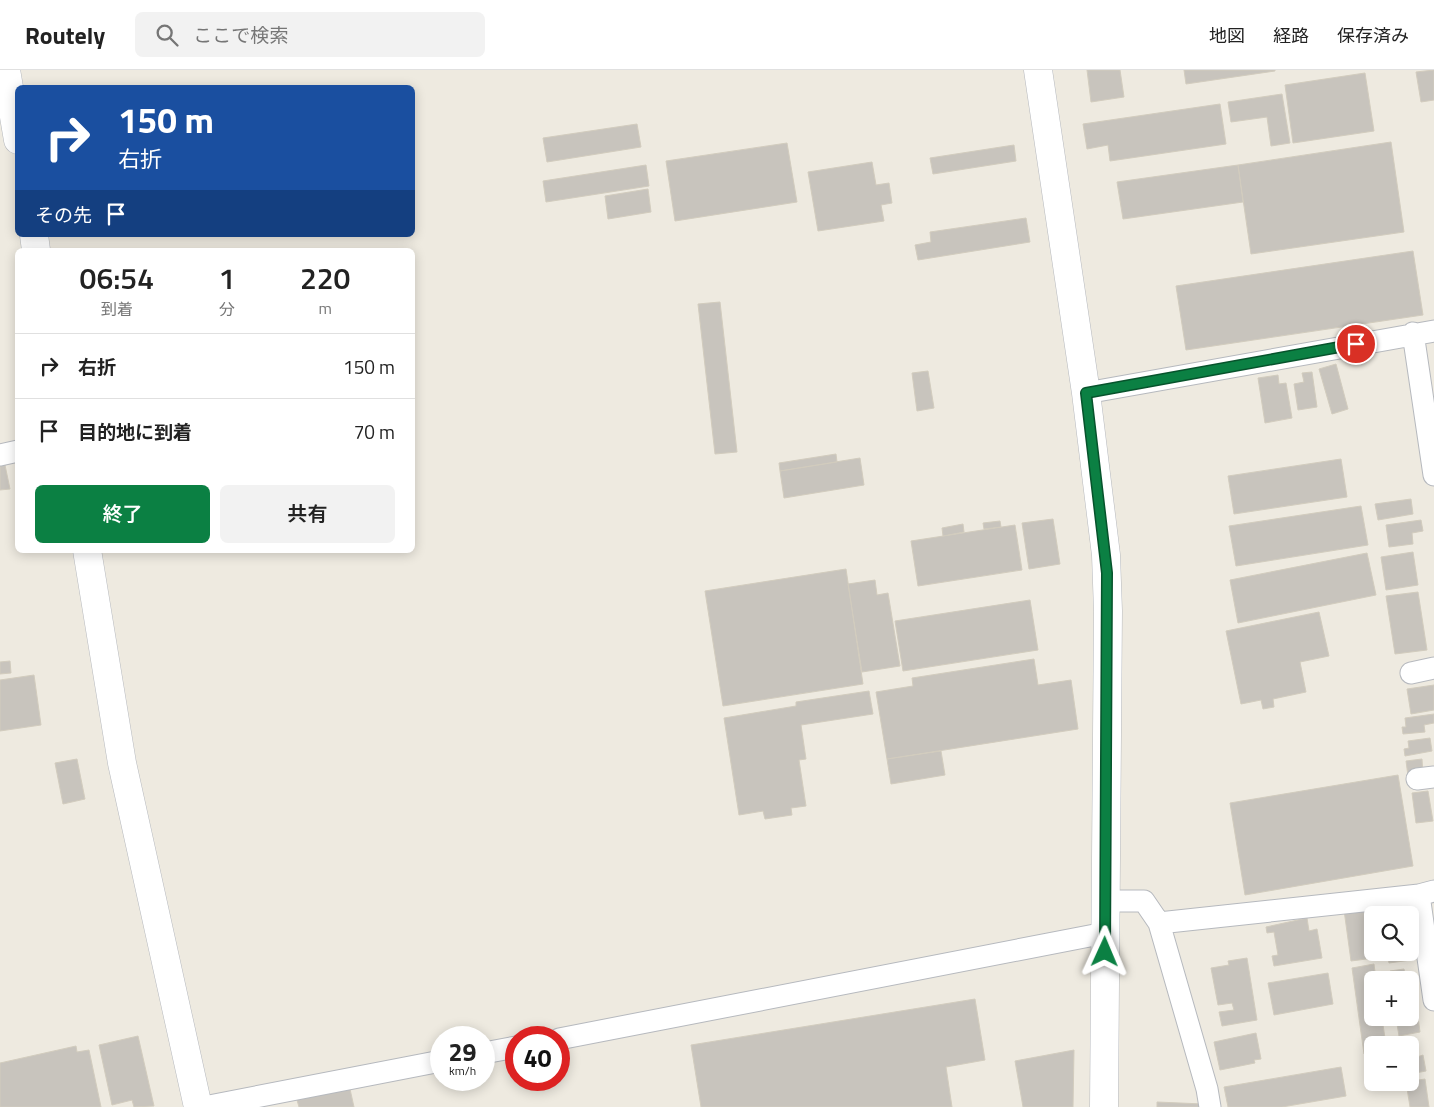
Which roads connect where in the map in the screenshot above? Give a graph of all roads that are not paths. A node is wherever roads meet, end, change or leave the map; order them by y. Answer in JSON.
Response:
{"nodes":[{"id":1,"x":6,"y":70,"type":"edge"},
{"id":2,"x":1038,"y":70,"type":"edge"},
{"id":3,"x":15,"y":122,"type":"edge"},
{"id":4,"x":1424,"y":332,"type":"edge"},
{"id":5,"x":1086,"y":393,"type":"junction"},
{"id":6,"x":15,"y":452,"type":"edge"},
{"id":7,"x":0,"y":455,"type":"edge"},
{"id":8,"x":1434,"y":475,"type":"edge"},
{"id":9,"x":87,"y":553,"type":"edge"},
{"id":10,"x":1434,"y":668,"type":"edge"},
{"id":11,"x":1412,"y":673,"type":"dead end"},
{"id":12,"x":1426,"y":893,"type":"edge"},
{"id":13,"x":1106,"y":900,"type":"junction"},
{"id":14,"x":1159,"y":923,"type":"junction"},
{"id":15,"x":1106,"y":933,"type":"junction"},
{"id":16,"x":1434,"y":1000,"type":"edge"},
{"id":17,"x":570,"y":1037,"type":"edge"},
{"id":18,"x":430,"y":1063,"type":"edge"},
{"id":19,"x":198,"y":1107,"type":"edge"},
{"id":20,"x":204,"y":1107,"type":"edge"},
{"id":21,"x":1104,"y":1107,"type":"edge"},
{"id":22,"x":1210,"y":1107,"type":"edge"}],
"edges":[{"from":1,"to":3,"type":"street"},
{"from":2,"to":5,"type":"street"},
{"from":4,"to":5,"type":"street"},
{"from":4,"to":8,"type":"street"},
{"from":5,"to":13,"type":"street"},
{"from":6,"to":7,"type":"street"},
{"from":9,"to":19,"type":"street"},
{"from":10,"to":11,"type":"street"},
{"from":12,"to":14,"type":"street"},
{"from":12,"to":16,"type":"street"},
{"from":13,"to":14,"type":"street"},
{"from":13,"to":15,"type":"street"},
{"from":14,"to":22,"type":"street"},
{"from":15,"to":17,"type":"street"},
{"from":15,"to":21,"type":"street"},
{"from":18,"to":20,"type":"street"}]}
